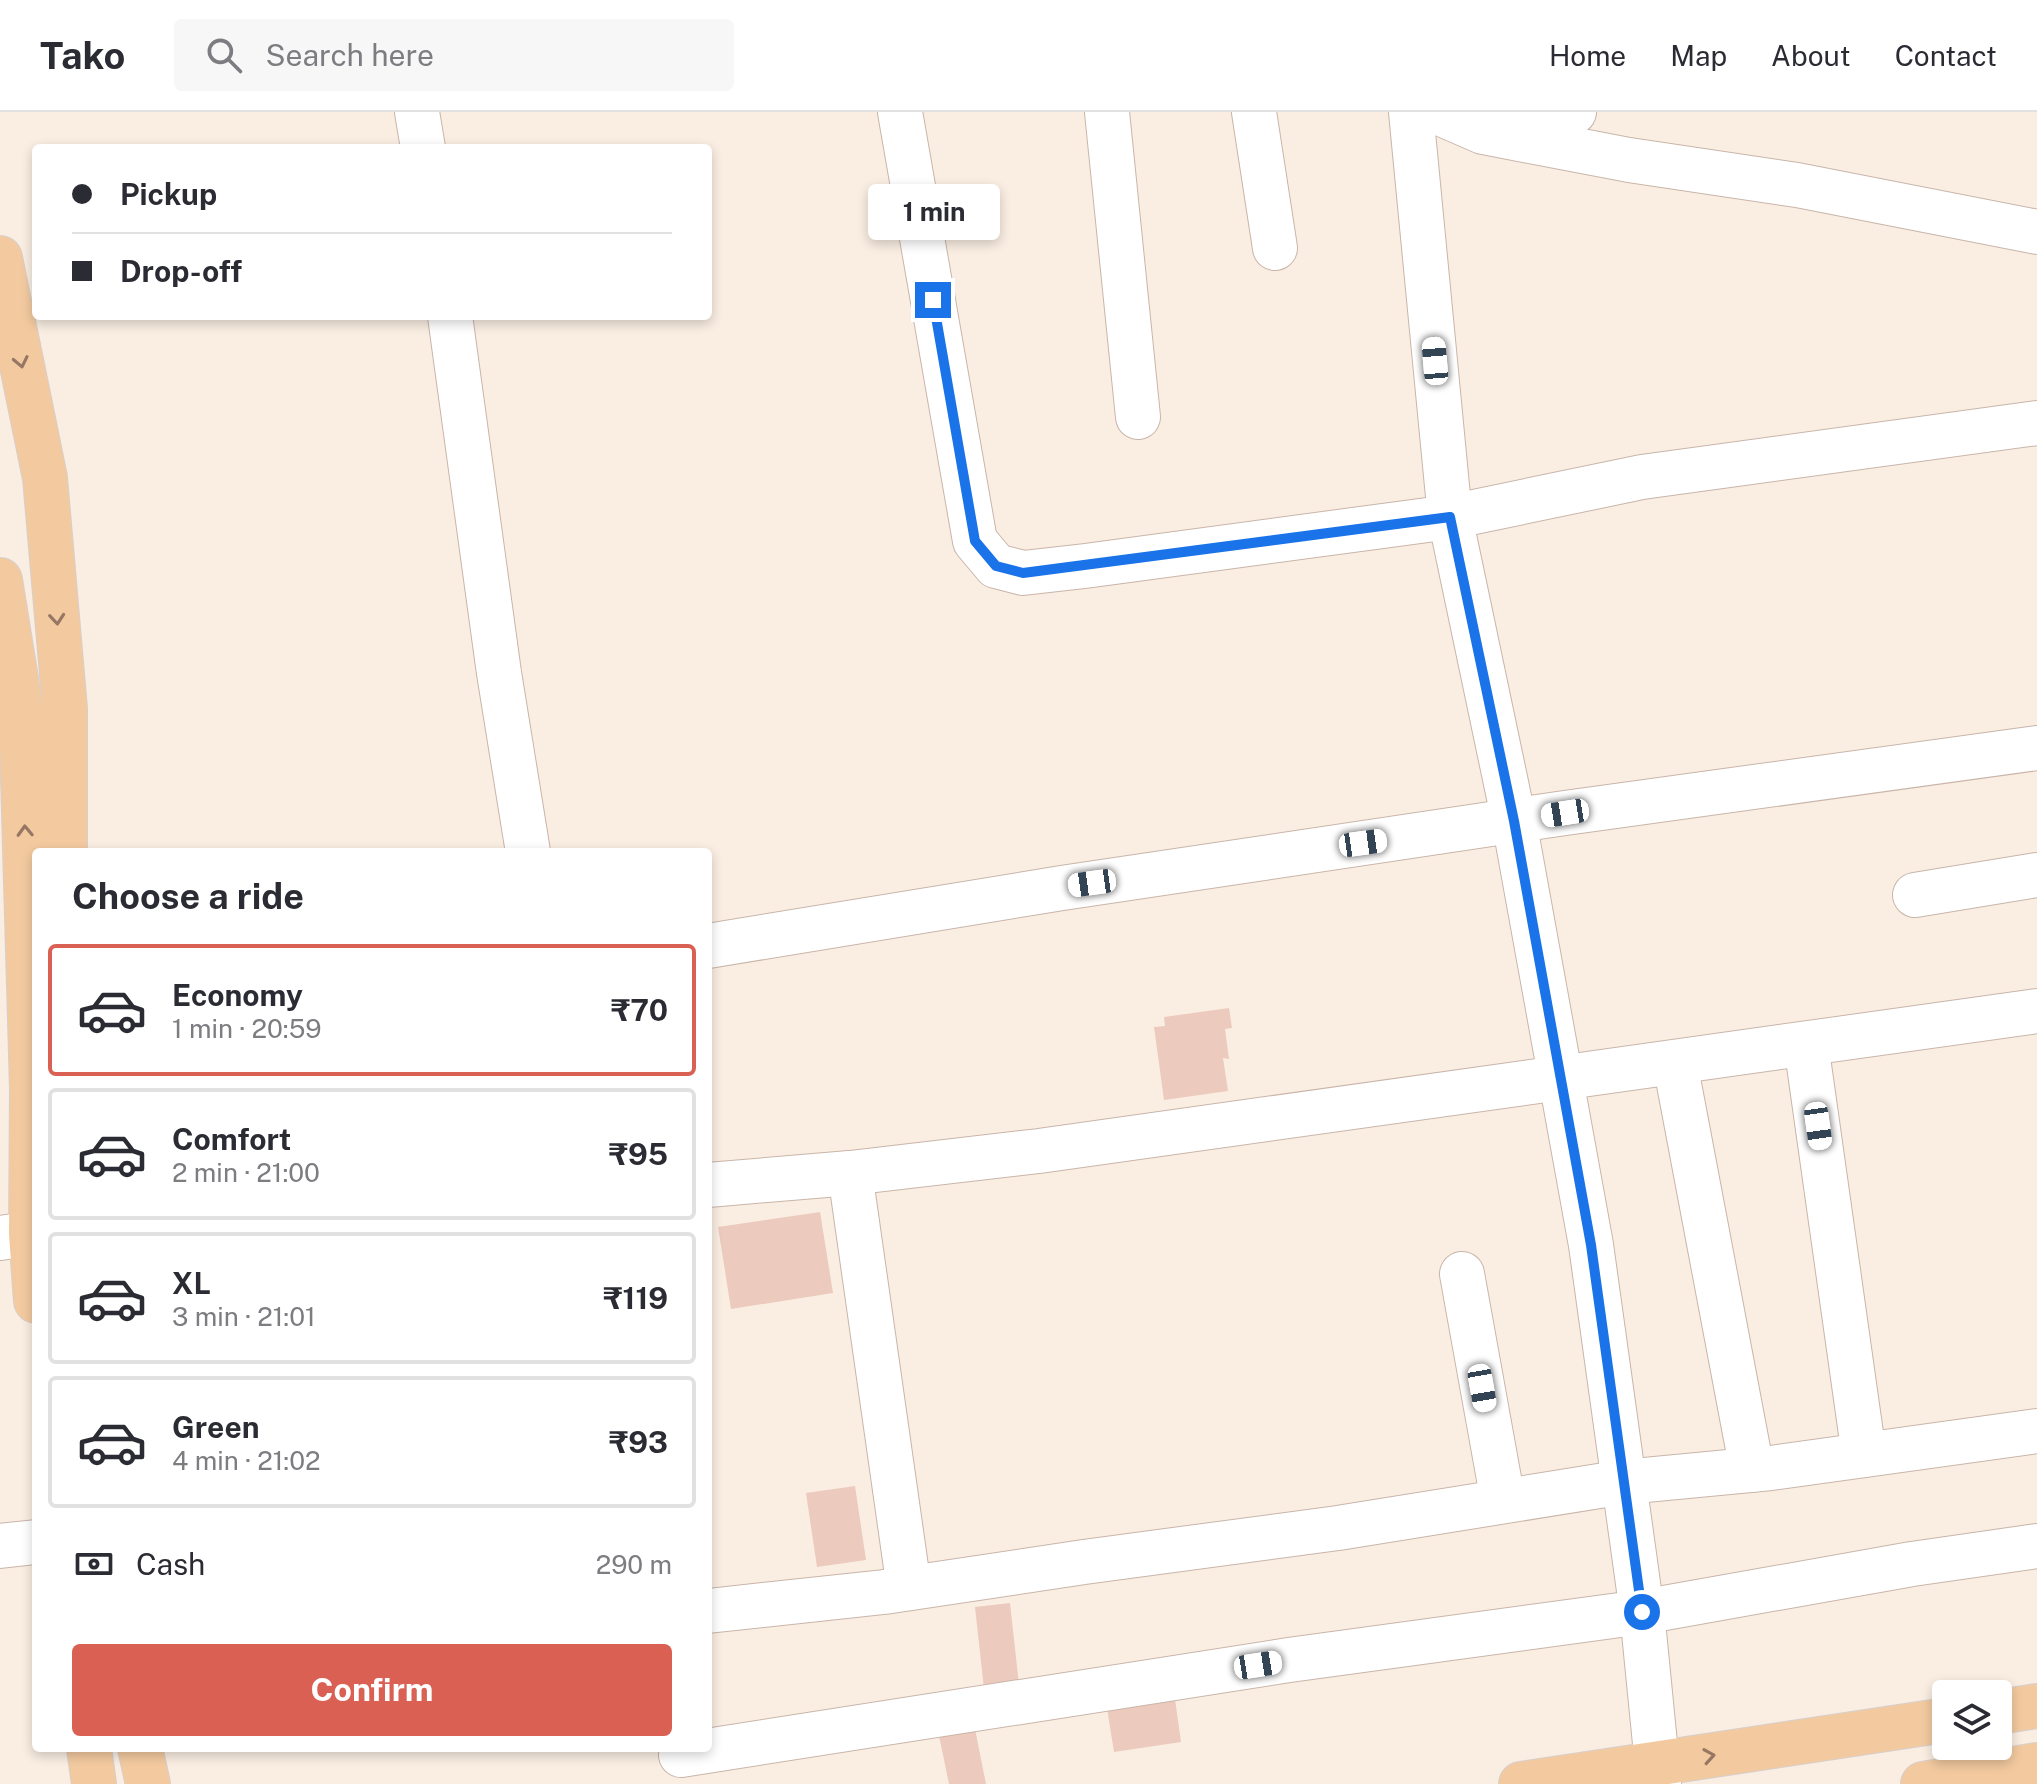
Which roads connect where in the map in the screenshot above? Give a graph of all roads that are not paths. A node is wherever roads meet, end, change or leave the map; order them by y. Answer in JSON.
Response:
{"nodes":[{"id":1,"x":417,"y":112,"type":"edge"},
{"id":2,"x":900,"y":112,"type":"edge"},
{"id":3,"x":1107,"y":112,"type":"edge"},
{"id":4,"x":1254,"y":112,"type":"edge"},
{"id":5,"x":1411,"y":112,"type":"edge"},
{"id":6,"x":1437,"y":112,"type":"edge"},
{"id":7,"x":1574,"y":112,"type":"edge"},
{"id":8,"x":1483,"y":132,"type":"junction"},
{"id":9,"x":422,"y":144,"type":"edge"},
{"id":10,"x":2037,"y":232,"type":"edge"},
{"id":11,"x":1275,"y":248,"type":"dead end"},
{"id":12,"x":0,"y":258,"type":"edge"},
{"id":13,"x":451,"y":320,"type":"edge"},
{"id":14,"x":1138,"y":417,"type":"dead end"},
{"id":15,"x":2037,"y":423,"type":"edge"},
{"id":16,"x":1450,"y":517,"type":"junction"},
{"id":17,"x":0,"y":580,"type":"edge"},
{"id":18,"x":2037,"y":748,"type":"edge"},
{"id":19,"x":1514,"y":821,"type":"junction"},
{"id":20,"x":65,"y":848,"type":"edge"},
{"id":21,"x":527,"y":848,"type":"edge"},
{"id":22,"x":2037,"y":875,"type":"edge"},
{"id":23,"x":1915,"y":895,"type":"dead end"},
{"id":24,"x":712,"y":945,"type":"edge"},
{"id":25,"x":2037,"y":1011,"type":"edge"},
{"id":26,"x":1806,"y":1044,"type":"junction"},
{"id":27,"x":1675,"y":1063,"type":"junction"},
{"id":28,"x":1561,"y":1079,"type":"junction"},
{"id":29,"x":850,"y":1173,"type":"junction"},
{"id":30,"x":712,"y":1185,"type":"edge"},
{"id":31,"x":22,"y":1235,"type":"edge"},
{"id":32,"x":1462,"y":1274,"type":"dead end"},
{"id":33,"x":32,"y":1282,"type":"edge"},
{"id":34,"x":2037,"y":1431,"type":"edge"},
{"id":35,"x":1864,"y":1455,"type":"junction"},
{"id":36,"x":1752,"y":1470,"type":"junction"},
{"id":37,"x":1624,"y":1482,"type":"junction"},
{"id":38,"x":1503,"y":1501,"type":"junction"},
{"id":39,"x":32,"y":1542,"type":"edge"},
{"id":40,"x":0,"y":1546,"type":"edge"},
{"id":41,"x":2037,"y":1546,"type":"edge"},
{"id":42,"x":909,"y":1588,"type":"junction"},
{"id":43,"x":712,"y":1611,"type":"edge"},
{"id":44,"x":1642,"y":1612,"type":"junction"},
{"id":45,"x":2037,"y":1706,"type":"edge"},
{"id":46,"x":2012,"y":1710,"type":"edge"},
{"id":47,"x":1932,"y":1723,"type":"edge"},
{"id":48,"x":90,"y":1752,"type":"edge"},
{"id":49,"x":141,"y":1752,"type":"edge"},
{"id":50,"x":681,"y":1762,"type":"edge"},
{"id":51,"x":2037,"y":1765,"type":"edge"},
{"id":52,"x":1658,"y":1774,"type":"edge"},
{"id":53,"x":94,"y":1784,"type":"edge"},
{"id":54,"x":148,"y":1784,"type":"edge"},
{"id":55,"x":1521,"y":1784,"type":"edge"},
{"id":56,"x":1923,"y":1784,"type":"edge"}],
"edges":[{"from":1,"to":9,"type":"street"},
{"from":2,"to":16,"type":"street"},
{"from":3,"to":14,"type":"street"},
{"from":4,"to":11,"type":"street"},
{"from":5,"to":16,"type":"street"},
{"from":6,"to":8,"type":"street"},
{"from":7,"to":8,"type":"street"},
{"from":8,"to":10,"type":"street"},
{"from":12,"to":20,"type":"main road","one_way":true},
{"from":13,"to":21,"type":"street"},
{"from":15,"to":16,"type":"street"},
{"from":16,"to":19,"type":"street"},
{"from":31,"to":17,"type":"main road","one_way":true},
{"from":18,"to":19,"type":"street"},
{"from":19,"to":24,"type":"street"},
{"from":19,"to":28,"type":"street"},
{"from":22,"to":23,"type":"street"},
{"from":25,"to":26,"type":"street"},
{"from":26,"to":27,"type":"street"},
{"from":26,"to":35,"type":"street"},
{"from":27,"to":28,"type":"street"},
{"from":27,"to":36,"type":"street"},
{"from":28,"to":29,"type":"street"},
{"from":28,"to":37,"type":"street"},
{"from":29,"to":30,"type":"street"},
{"from":29,"to":42,"type":"street"},
{"from":31,"to":33,"type":"main road"},
{"from":32,"to":38,"type":"street"},
{"from":34,"to":35,"type":"street"},
{"from":35,"to":36,"type":"street"},
{"from":36,"to":37,"type":"street"},
{"from":37,"to":38,"type":"street"},
{"from":37,"to":44,"type":"street"},
{"from":38,"to":42,"type":"street"},
{"from":39,"to":40,"type":"street"},
{"from":41,"to":44,"type":"street"},
{"from":42,"to":43,"type":"street"},
{"from":44,"to":50,"type":"street"},
{"from":44,"to":52,"type":"street"},
{"from":45,"to":46,"type":"main road"},
{"from":52,"to":47,"type":"main road","one_way":true},
{"from":48,"to":53,"type":"main road"},
{"from":49,"to":54,"type":"main road"},
{"from":51,"to":56,"type":"main road"},
{"from":52,"to":55,"type":"main road"}]}
